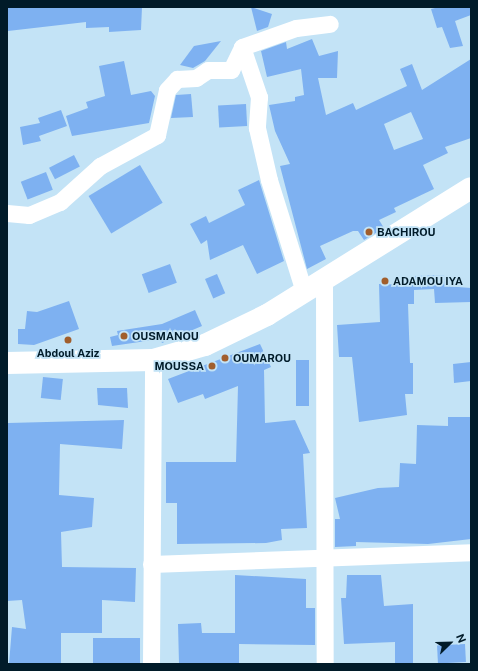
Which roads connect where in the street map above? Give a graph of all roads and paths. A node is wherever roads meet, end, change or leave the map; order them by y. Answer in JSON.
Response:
{"nodes":[{"id":1,"x":330,"y":24,"type":"dead end"},
{"id":2,"x":242,"y":47,"type":"junction"},
{"id":3,"x":471,"y":188,"type":"edge"},
{"id":4,"x":7,"y":213,"type":"edge"},
{"id":5,"x":324,"y":278,"type":"junction"},
{"id":6,"x":304,"y":292,"type":"junction"},
{"id":7,"x":153,"y":360,"type":"junction"},
{"id":8,"x":7,"y":363,"type":"edge"},
{"id":9,"x":471,"y":552,"type":"edge"},
{"id":10,"x":323,"y":556,"type":"junction"},
{"id":11,"x":151,"y":564,"type":"junction"},
{"id":12,"x":151,"y":664,"type":"edge"},
{"id":13,"x":325,"y":664,"type":"edge"}],
"edges":[{"from":1,"to":2,"type":"street"},
{"from":2,"to":4,"type":"street"},
{"from":2,"to":6,"type":"street"},
{"from":3,"to":5,"type":"street"},
{"from":5,"to":6,"type":"street"},
{"from":5,"to":10,"type":"street"},
{"from":6,"to":7,"type":"street"},
{"from":7,"to":8,"type":"street"},
{"from":7,"to":11,"type":"street"},
{"from":9,"to":10,"type":"street"},
{"from":10,"to":11,"type":"street"},
{"from":10,"to":13,"type":"street"},
{"from":11,"to":12,"type":"street"}]}
